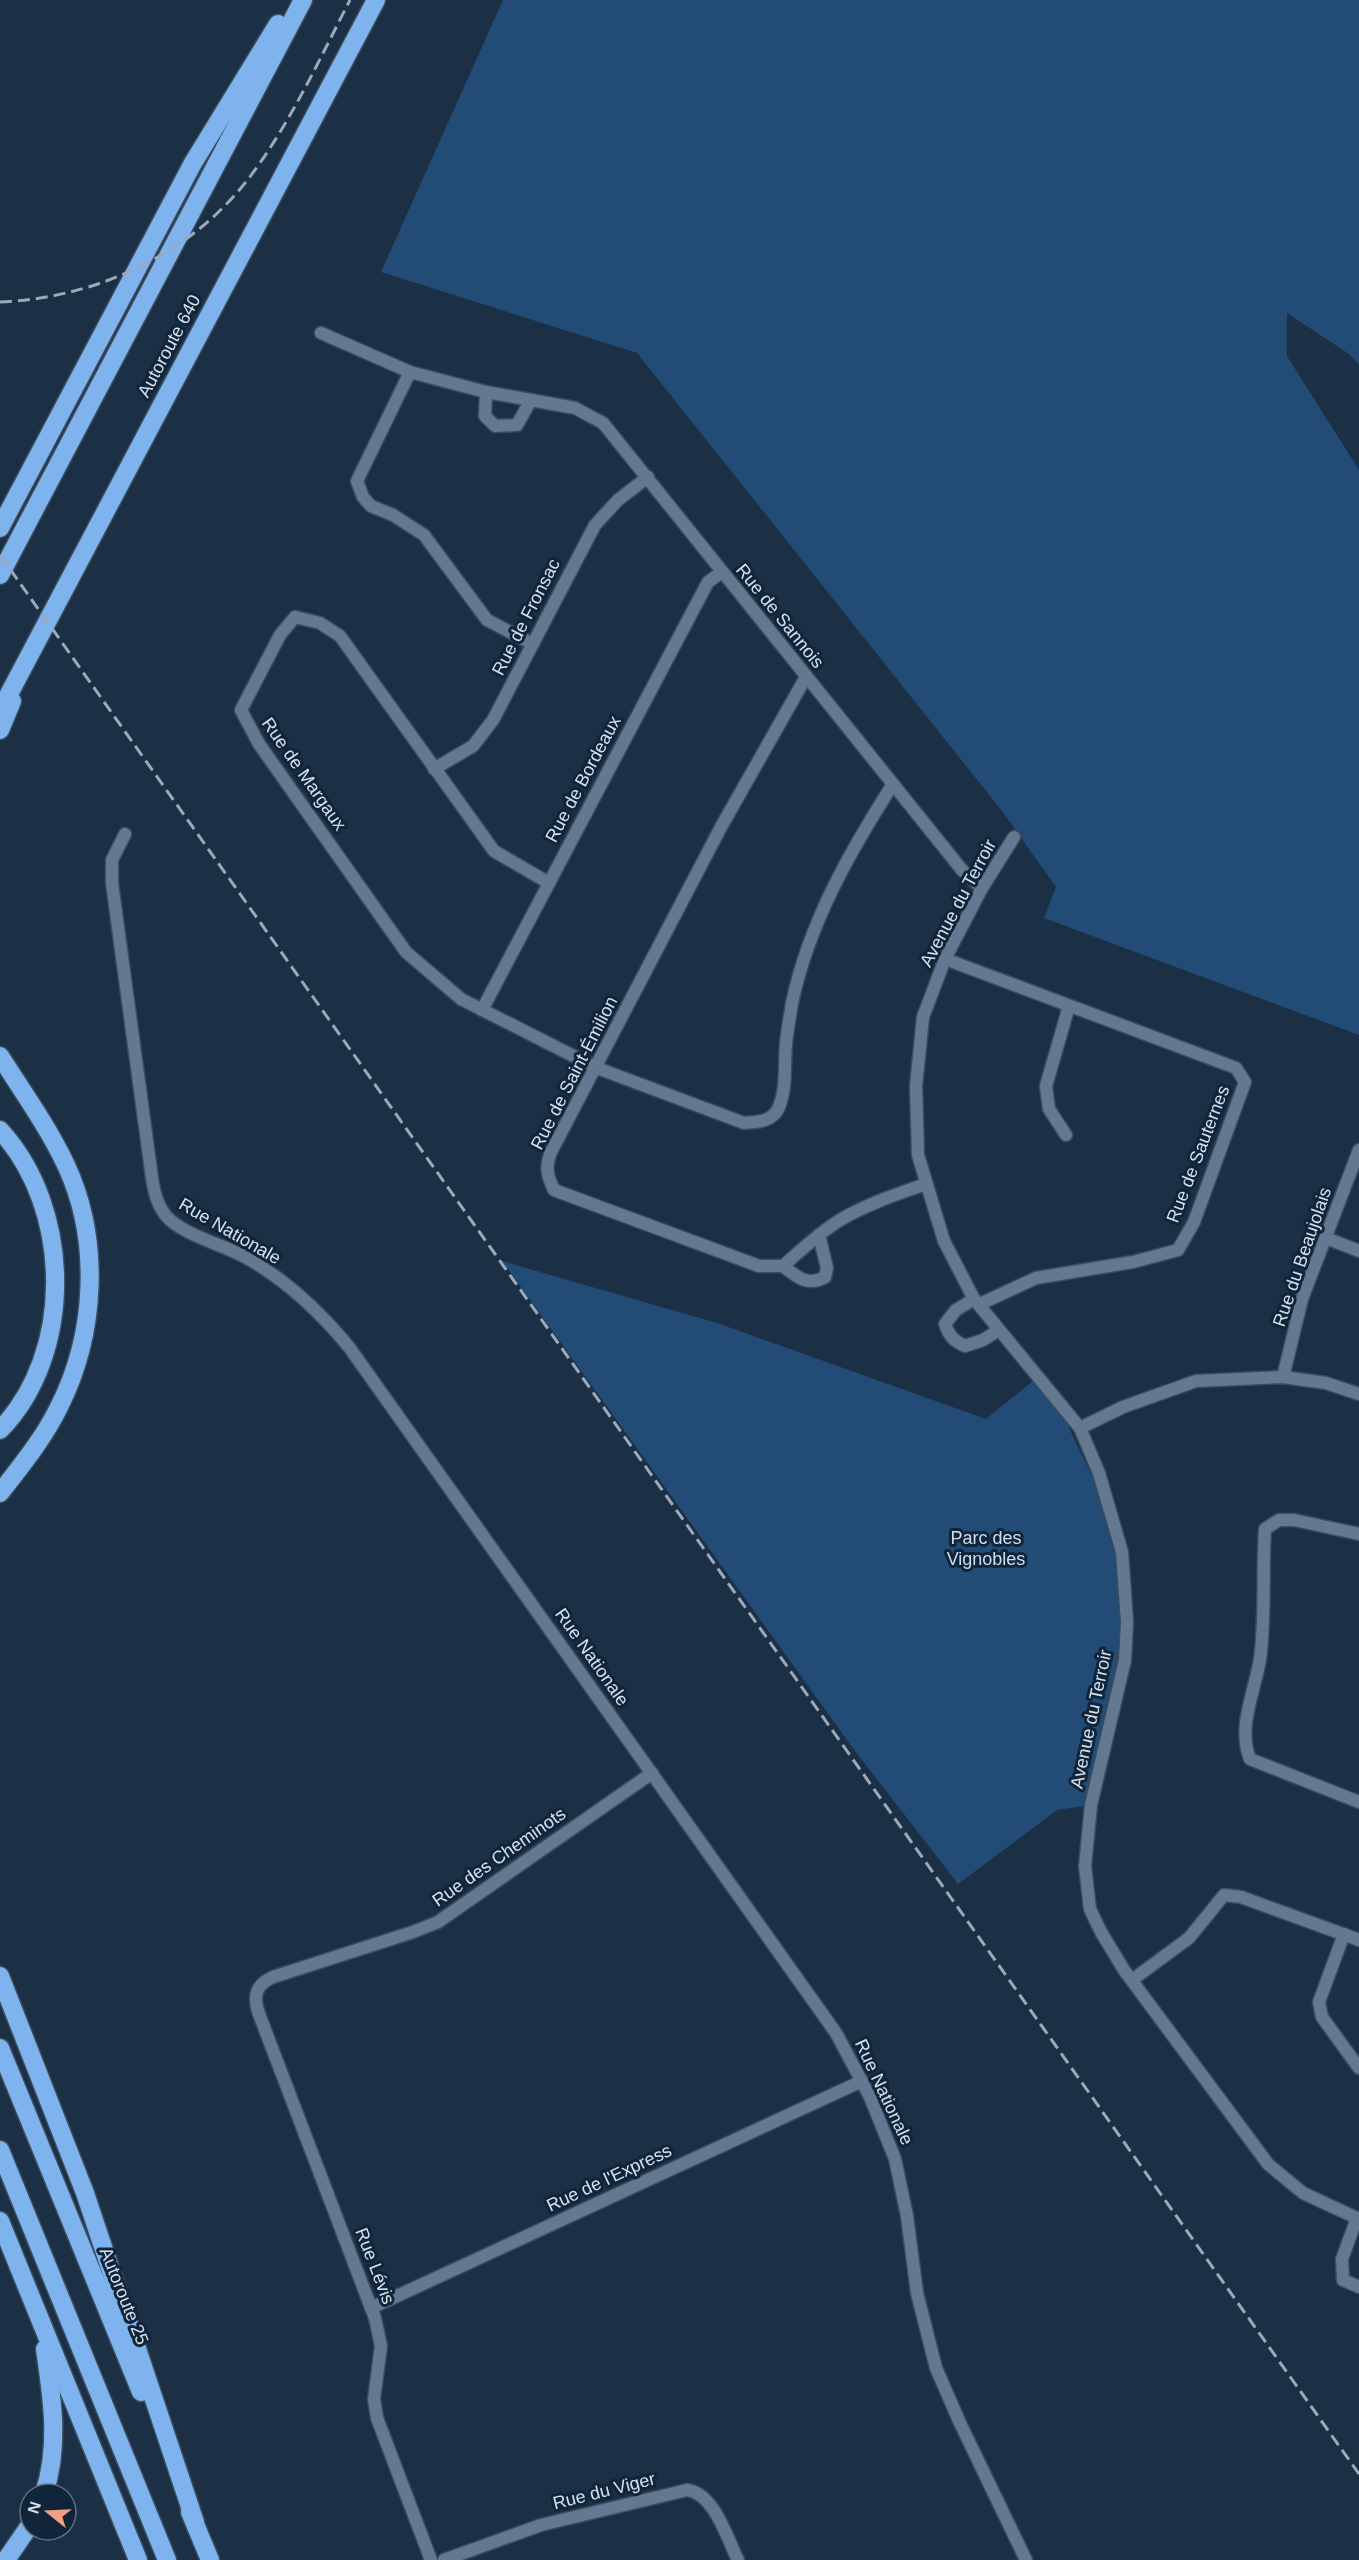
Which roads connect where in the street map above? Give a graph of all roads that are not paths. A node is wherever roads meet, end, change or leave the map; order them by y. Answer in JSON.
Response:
{"nodes":[{"id":1,"x":294,"y":0,"type":"edge"},
{"id":2,"x":303,"y":0,"type":"edge"},
{"id":3,"x":376,"y":0,"type":"edge"},
{"id":4,"x":321,"y":333,"type":"dead end"},
{"id":5,"x":410,"y":372,"type":"junction"},
{"id":6,"x":486,"y":392,"type":"junction"},
{"id":7,"x":531,"y":400,"type":"junction"},
{"id":8,"x":648,"y":477,"type":"junction"},
{"id":9,"x":0,"y":528,"type":"edge"},
{"id":10,"x":722,"y":572,"type":"junction"},
{"id":11,"x":0,"y":575,"type":"edge"},
{"id":12,"x":37,"y":642,"type":"junction"},
{"id":13,"x":533,"y":644,"type":"junction"},
{"id":14,"x":806,"y":677,"type":"junction"},
{"id":15,"x":0,"y":711,"type":"edge"},
{"id":16,"x":0,"y":730,"type":"edge"},
{"id":17,"x":434,"y":769,"type":"junction"},
{"id":18,"x":892,"y":784,"type":"junction"},
{"id":19,"x":125,"y":834,"type":"dead end"},
{"id":20,"x":1014,"y":837,"type":"dead end"},
{"id":21,"x":549,"y":883,"type":"junction"},
{"id":22,"x":982,"y":888,"type":"junction"},
{"id":23,"x":945,"y":959,"type":"junction"},
{"id":24,"x":1069,"y":1006,"type":"junction"},
{"id":25,"x":482,"y":1010,"type":"junction"},
{"id":26,"x":0,"y":1056,"type":"edge"},
{"id":27,"x":597,"y":1068,"type":"junction"},
{"id":28,"x":0,"y":1130,"type":"edge"},
{"id":29,"x":1066,"y":1135,"type":"dead end"},
{"id":30,"x":1359,"y":1150,"type":"edge"},
{"id":31,"x":926,"y":1184,"type":"junction"},
{"id":32,"x":819,"y":1235,"type":"junction"},
{"id":33,"x":1326,"y":1238,"type":"junction"},
{"id":34,"x":1359,"y":1251,"type":"edge"},
{"id":35,"x":783,"y":1266,"type":"junction"},
{"id":36,"x":977,"y":1302,"type":"junction"},
{"id":37,"x":999,"y":1330,"type":"junction"},
{"id":38,"x":1282,"y":1377,"type":"junction"},
{"id":39,"x":1359,"y":1394,"type":"edge"},
{"id":40,"x":1080,"y":1428,"type":"junction"},
{"id":41,"x":0,"y":1430,"type":"edge"},
{"id":42,"x":0,"y":1493,"type":"edge"},
{"id":43,"x":1359,"y":1534,"type":"edge"},
{"id":44,"x":652,"y":1773,"type":"junction"},
{"id":45,"x":1359,"y":1802,"type":"edge"},
{"id":46,"x":1344,"y":1934,"type":"junction"},
{"id":47,"x":1359,"y":1940,"type":"edge"},
{"id":48,"x":0,"y":1976,"type":"edge"},
{"id":49,"x":1132,"y":1980,"type":"junction"},
{"id":50,"x":257,"y":1989,"type":"joint"},
{"id":51,"x":0,"y":2048,"type":"edge"},
{"id":52,"x":1359,"y":2068,"type":"edge"},
{"id":53,"x":862,"y":2080,"type":"junction"},
{"id":54,"x":0,"y":2150,"type":"edge"},
{"id":55,"x":1358,"y":2218,"type":"edge"},
{"id":56,"x":0,"y":2221,"type":"edge"},
{"id":57,"x":1359,"y":2287,"type":"edge"},
{"id":58,"x":372,"y":2308,"type":"junction"},
{"id":59,"x":41,"y":2323,"type":"junction"},
{"id":60,"x":47,"y":2482,"type":"edge"},
{"id":61,"x":195,"y":2522,"type":"junction"},
{"id":62,"x":18,"y":2542,"type":"edge"},
{"id":63,"x":6,"y":2560,"type":"edge"},
{"id":64,"x":138,"y":2560,"type":"edge"},
{"id":65,"x":167,"y":2560,"type":"edge"},
{"id":66,"x":210,"y":2560,"type":"edge"},
{"id":67,"x":431,"y":2560,"type":"edge"},
{"id":68,"x":444,"y":2560,"type":"edge"},
{"id":69,"x":738,"y":2560,"type":"edge"},
{"id":70,"x":1026,"y":2560,"type":"edge"}],
"edges":[{"from":1,"to":9,"type":"highway"},
{"from":2,"to":11,"type":"highway"},
{"from":3,"to":12,"type":"highway","name":"Autoroute 640"},
{"from":4,"to":5,"type":"street","name":"Rue de Sannois"},
{"from":5,"to":6,"type":"street","name":"Rue de Sannois"},
{"from":5,"to":13,"type":"street"},
{"from":6,"to":7,"type":"street","name":"Rue de Sannois"},
{"from":6,"to":7,"type":"street"},
{"from":7,"to":8,"type":"street","name":"Rue de Sannois"},
{"from":8,"to":10,"type":"street","name":"Rue de Sannois"},
{"from":8,"to":13,"type":"street","name":"Rue de Fronsac"},
{"from":10,"to":14,"type":"street","name":"Rue de Sannois"},
{"from":10,"to":21,"type":"street","name":"Rue de Bordeaux"},
{"from":12,"to":15,"type":"highway","name":"Autoroute 640"},
{"from":12,"to":16,"type":"highway"},
{"from":13,"to":17,"type":"street","name":"Rue de Fronsac"},
{"from":14,"to":18,"type":"street","name":"Rue de Sannois"},
{"from":14,"to":27,"type":"street","name":"Rue de Saint-Émilion"},
{"from":17,"to":21,"type":"street","name":"Rue de Margaux"},
{"from":17,"to":25,"type":"street","name":"Rue de Margaux"},
{"from":18,"to":22,"type":"street","name":"Rue de Sannois"},
{"from":18,"to":27,"type":"street","name":"Rue de Margaux"},
{"from":19,"to":44,"type":"street","name":"Rue Nationale"},
{"from":20,"to":22,"type":"street","name":"Avenue du Terroir"},
{"from":21,"to":25,"type":"street","name":"Rue de Bordeaux"},
{"from":22,"to":23,"type":"street","name":"Avenue du Terroir"},
{"from":23,"to":24,"type":"street","name":"Rue de Sauternes"},
{"from":23,"to":31,"type":"street","name":"Avenue du Terroir"},
{"from":24,"to":29,"type":"street"},
{"from":24,"to":36,"type":"street","name":"Rue de Sauternes"},
{"from":25,"to":27,"type":"street","name":"Rue de Margaux"},
{"from":26,"to":42,"type":"highway"},
{"from":27,"to":35,"type":"street","name":"Rue de Saint-Émilion"},
{"from":28,"to":41,"type":"highway"},
{"from":30,"to":33,"type":"street","name":"Rue du Beaujolais"},
{"from":31,"to":32,"type":"street"},
{"from":31,"to":36,"type":"street","name":"Avenue du Terroir"},
{"from":32,"to":35,"type":"street"},
{"from":32,"to":35,"type":"street"},
{"from":33,"to":34,"type":"street"},
{"from":33,"to":38,"type":"street","name":"Rue du Beaujolais"},
{"from":36,"to":37,"type":"street","name":"Avenue du Terroir"},
{"from":36,"to":37,"type":"street"},
{"from":37,"to":40,"type":"street","name":"Avenue du Terroir"},
{"from":38,"to":39,"type":"street"},
{"from":38,"to":40,"type":"street"},
{"from":40,"to":49,"type":"street","name":"Avenue du Terroir"},
{"from":43,"to":45,"type":"street"},
{"from":44,"to":50,"type":"street","name":"Rue des Cheminots"},
{"from":44,"to":53,"type":"street","name":"Rue Nationale"},
{"from":46,"to":47,"type":"street"},
{"from":46,"to":49,"type":"street"},
{"from":46,"to":52,"type":"street"},
{"from":48,"to":61,"type":"highway"},
{"from":49,"to":55,"type":"street","name":"Avenue du Terroir"},
{"from":50,"to":58,"type":"street","name":"Rue Lévis"},
{"from":51,"to":61,"type":"highway","name":"Autoroute 25"},
{"from":53,"to":58,"type":"street","name":"Rue de l'Express"},
{"from":53,"to":70,"type":"street","name":"Rue Nationale"},
{"from":54,"to":65,"type":"highway"},
{"from":55,"to":57,"type":"street"},
{"from":56,"to":59,"type":"highway"},
{"from":58,"to":67,"type":"street","name":"Rue Lévis"},
{"from":59,"to":60,"type":"highway"},
{"from":59,"to":64,"type":"highway"},
{"from":61,"to":66,"type":"highway","name":"Autoroute 25"},
{"from":62,"to":63,"type":"highway"},
{"from":68,"to":69,"type":"street","name":"Rue du Viger"}]}
